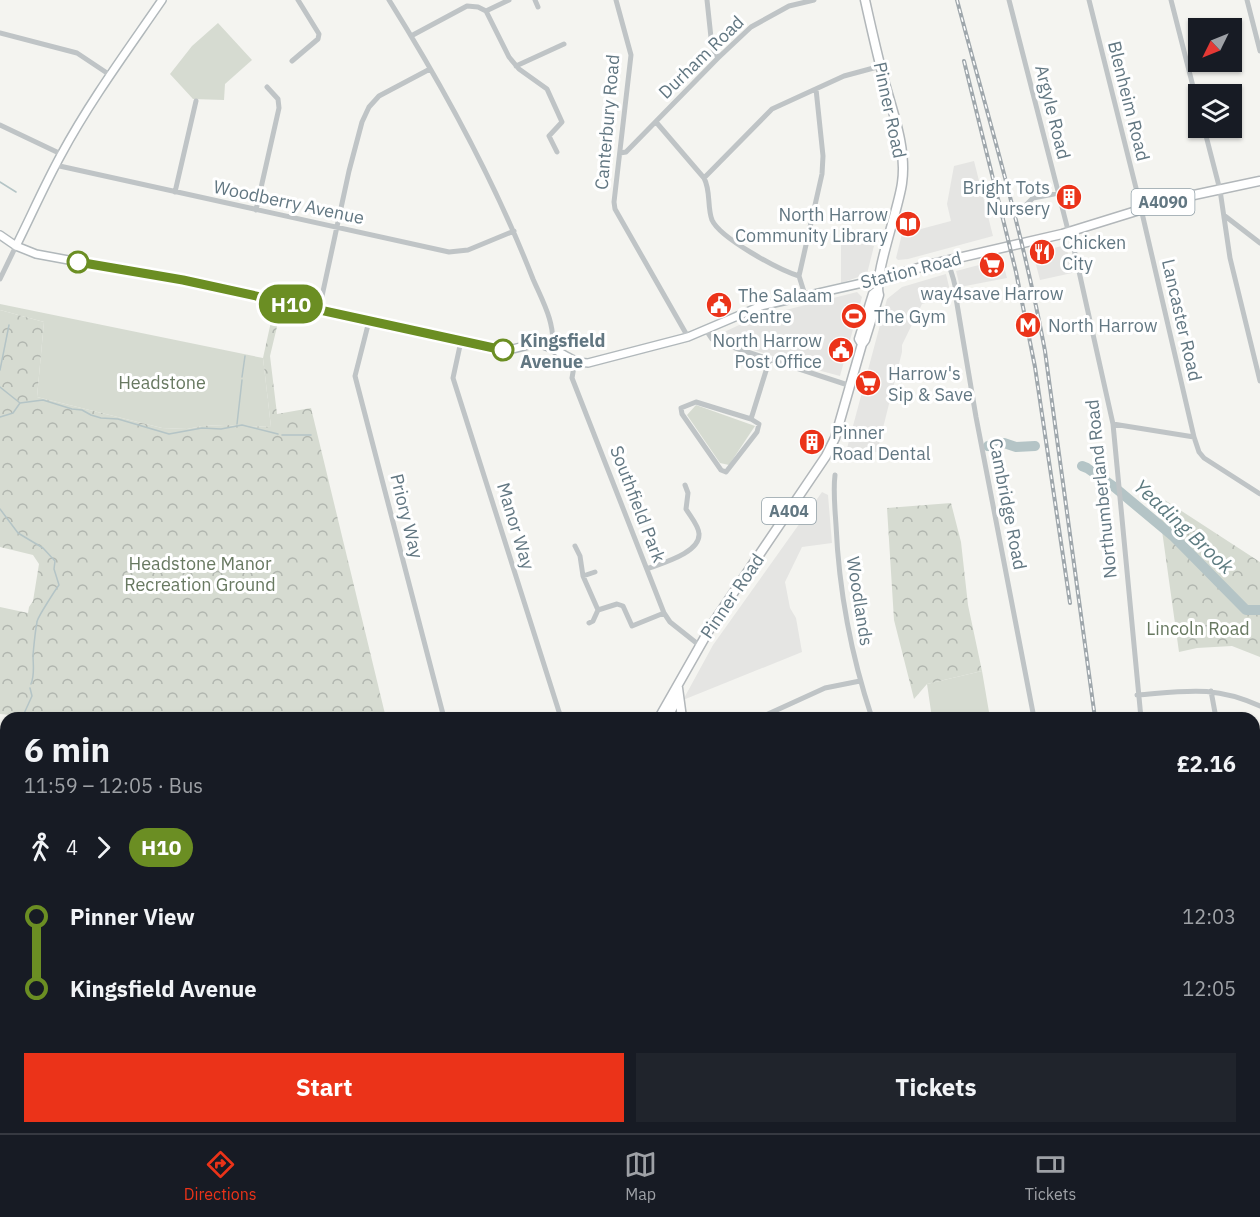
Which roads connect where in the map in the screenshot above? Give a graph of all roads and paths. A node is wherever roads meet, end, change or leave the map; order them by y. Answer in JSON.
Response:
{"nodes":[{"id":1,"x":162,"y":0,"type":"edge"},
{"id":2,"x":298,"y":0,"type":"edge"},
{"id":3,"x":388,"y":0,"type":"edge"},
{"id":4,"x":509,"y":0,"type":"edge"},
{"id":5,"x":535,"y":0,"type":"edge"},
{"id":6,"x":616,"y":0,"type":"edge"},
{"id":7,"x":707,"y":0,"type":"edge"},
{"id":8,"x":814,"y":0,"type":"edge"},
{"id":9,"x":864,"y":0,"type":"edge"},
{"id":10,"x":1010,"y":0,"type":"edge"},
{"id":11,"x":1089,"y":0,"type":"edge"},
{"id":12,"x":1171,"y":0,"type":"edge"},
{"id":13,"x":1247,"y":0,"type":"edge"},
{"id":14,"x":788,"y":3,"type":"edge"},
{"id":15,"x":538,"y":7,"type":"dead end"},
{"id":16,"x":486,"y":11,"type":"junction"},
{"id":17,"x":0,"y":33,"type":"edge"},
{"id":18,"x":411,"y":36,"type":"junction"},
{"id":19,"x":564,"y":44,"type":"dead end"},
{"id":20,"x":296,"y":47,"type":"dead end"},
{"id":21,"x":1260,"y":51,"type":"edge"},
{"id":22,"x":301,"y":53,"type":"junction"},
{"id":23,"x":717,"y":58,"type":"junction"},
{"id":24,"x":292,"y":61,"type":"dead end"},
{"id":25,"x":516,"y":66,"type":"junction"},
{"id":26,"x":881,"y":66,"type":"junction"},
{"id":27,"x":430,"y":69,"type":"junction"},
{"id":28,"x":110,"y":75,"type":"junction"},
{"id":29,"x":1192,"y":84,"type":"edge"},
{"id":30,"x":267,"y":87,"type":"dead end"},
{"id":31,"x":816,"y":89,"type":"junction"},
{"id":32,"x":196,"y":101,"type":"dead end"},
{"id":33,"x":656,"y":122,"type":"junction"},
{"id":34,"x":0,"y":125,"type":"edge"},
{"id":35,"x":1207,"y":138,"type":"edge"},
{"id":36,"x":557,"y":152,"type":"dead end"},
{"id":37,"x":620,"y":153,"type":"junction"},
{"id":38,"x":61,"y":154,"type":"junction"},
{"id":39,"x":55,"y":165,"type":"junction"},
{"id":40,"x":704,"y":178,"type":"junction"},
{"id":41,"x":1260,"y":181,"type":"edge"},
{"id":42,"x":1220,"y":190,"type":"junction"},
{"id":43,"x":175,"y":192,"type":"junction"},
{"id":44,"x":1059,"y":193,"type":"junction"},
{"id":45,"x":1026,"y":205,"type":"dead end"},
{"id":46,"x":1141,"y":209,"type":"junction"},
{"id":47,"x":256,"y":210,"type":"junction"},
{"id":48,"x":1225,"y":216,"type":"junction"},
{"id":49,"x":338,"y":228,"type":"junction"},
{"id":50,"x":514,"y":231,"type":"junction"},
{"id":51,"x":0,"y":235,"type":"edge"},
{"id":52,"x":1070,"y":235,"type":"junction"},
{"id":53,"x":1260,"y":243,"type":"edge"},
{"id":54,"x":16,"y":246,"type":"junction"},
{"id":55,"x":948,"y":261,"type":"junction"},
{"id":56,"x":799,"y":276,"type":"junction"},
{"id":57,"x":0,"y":279,"type":"edge"},
{"id":58,"x":880,"y":279,"type":"junction"},
{"id":59,"x":805,"y":295,"type":"junction"},
{"id":60,"x":319,"y":310,"type":"junction"},
{"id":61,"x":369,"y":321,"type":"junction"},
{"id":62,"x":706,"y":330,"type":"junction"},
{"id":63,"x":688,"y":337,"type":"junction"},
{"id":64,"x":461,"y":341,"type":"junction"},
{"id":65,"x":552,"y":348,"type":"junction"},
{"id":66,"x":770,"y":358,"type":"junction"},
{"id":67,"x":575,"y":361,"type":"junction"},
{"id":68,"x":1260,"y":381,"type":"edge"},
{"id":69,"x":850,"y":386,"type":"junction"},
{"id":70,"x":751,"y":419,"type":"junction"},
{"id":71,"x":1113,"y":424,"type":"junction"},
{"id":72,"x":1194,"y":437,"type":"junction"},
{"id":73,"x":835,"y":475,"type":"dead end"},
{"id":74,"x":686,"y":485,"type":"dead end"},
{"id":75,"x":827,"y":485,"type":"dead end"},
{"id":76,"x":835,"y":486,"type":"junction"},
{"id":77,"x":1260,"y":494,"type":"edge"},
{"id":78,"x":575,"y":546,"type":"dead end"},
{"id":79,"x":647,"y":569,"type":"junction"},
{"id":80,"x":595,"y":572,"type":"dead end"},
{"id":81,"x":583,"y":576,"type":"junction"},
{"id":82,"x":598,"y":610,"type":"junction"},
{"id":83,"x":664,"y":613,"type":"junction"},
{"id":84,"x":589,"y":623,"type":"dead end"},
{"id":85,"x":699,"y":645,"type":"junction"},
{"id":86,"x":860,"y":681,"type":"junction"},
{"id":87,"x":676,"y":691,"type":"junction"},
{"id":88,"x":1211,"y":691,"type":"junction"},
{"id":89,"x":1137,"y":695,"type":"junction"},
{"id":90,"x":1260,"y":706,"type":"edge"},
{"id":91,"x":442,"y":712,"type":"edge"},
{"id":92,"x":559,"y":712,"type":"edge"},
{"id":93,"x":666,"y":712,"type":"edge"},
{"id":94,"x":681,"y":712,"type":"edge"},
{"id":95,"x":772,"y":712,"type":"edge"},
{"id":96,"x":870,"y":712,"type":"edge"},
{"id":97,"x":1033,"y":712,"type":"edge"},
{"id":98,"x":1140,"y":712,"type":"edge"},
{"id":99,"x":1215,"y":712,"type":"edge"}],
"edges":[{"from":1,"to":28,"type":"street"},
{"from":2,"to":22,"type":"street"},
{"from":3,"to":18,"type":"street"},
{"from":4,"to":16,"type":"street"},
{"from":5,"to":15,"type":"street"},
{"from":6,"to":37,"type":"street","name":"Canterbury Road"},
{"from":7,"to":23,"type":"street"},
{"from":8,"to":14,"type":"street","name":"Durham Road"},
{"from":9,"to":26,"type":"main road","name":"Pinner Road","number":"A404"},
{"from":10,"to":44,"type":"street","name":"Argyle Road"},
{"from":11,"to":46,"type":"street","name":"Blenheim Road"},
{"from":12,"to":29,"type":"street"},
{"from":13,"to":21,"type":"street"},
{"from":14,"to":23,"type":"street","name":"Durham Road"},
{"from":16,"to":18,"type":"street"},
{"from":16,"to":25,"type":"street"},
{"from":17,"to":28,"type":"street"},
{"from":18,"to":27,"type":"street"},
{"from":19,"to":25,"type":"street"},
{"from":20,"to":22,"type":"street"},
{"from":22,"to":24,"type":"street"},
{"from":23,"to":33,"type":"street","name":"Durham Road"},
{"from":25,"to":36,"type":"street"},
{"from":26,"to":31,"type":"street"},
{"from":26,"to":58,"type":"main road","name":"Pinner Road","number":"A404"},
{"from":27,"to":49,"type":"street"},
{"from":27,"to":50,"type":"street"},
{"from":28,"to":38,"type":"street"},
{"from":30,"to":47,"type":"street"},
{"from":31,"to":40,"type":"street"},
{"from":31,"to":56,"type":"street"},
{"from":32,"to":43,"type":"street"},
{"from":33,"to":37,"type":"street","name":"Durham Road"},
{"from":33,"to":40,"type":"street"},
{"from":34,"to":38,"type":"street"},
{"from":35,"to":42,"type":"street"},
{"from":37,"to":63,"type":"street","name":"Canterbury Road"},
{"from":38,"to":39,"type":"street"},
{"from":39,"to":43,"type":"street","name":"Woodberry Avenue"},
{"from":39,"to":54,"type":"street"},
{"from":40,"to":56,"type":"street"},
{"from":41,"to":42,"type":"main road","number":"A4090"},
{"from":42,"to":46,"type":"main road","number":"A4090"},
{"from":42,"to":48,"type":"street"},
{"from":43,"to":47,"type":"street","name":"Woodberry Avenue"},
{"from":44,"to":45,"type":"street"},
{"from":44,"to":52,"type":"street","name":"Argyle Road"},
{"from":46,"to":52,"type":"main road","number":"A4090"},
{"from":46,"to":72,"type":"street","name":"Lancaster Road"},
{"from":47,"to":49,"type":"street","name":"Woodberry Avenue"},
{"from":48,"to":53,"type":"street"},
{"from":48,"to":68,"type":"street"},
{"from":49,"to":50,"type":"street","name":"Woodberry Avenue"},
{"from":49,"to":60,"type":"street"},
{"from":50,"to":65,"type":"street"},
{"from":51,"to":54,"type":"street"},
{"from":52,"to":55,"type":"main road","name":"Station Road","number":"A4090"},
{"from":52,"to":71,"type":"street","name":"Northumberland Road"},
{"from":54,"to":57,"type":"street"},
{"from":54,"to":60,"type":"street"},
{"from":55,"to":58,"type":"main road","name":"Station Road","number":"A4090"},
{"from":55,"to":97,"type":"street","name":"Cambridge Road"},
{"from":56,"to":59,"type":"street"},
{"from":58,"to":59,"type":"street","name":"Station Road"},
{"from":58,"to":69,"type":"main road","name":"Pinner Road","number":"A404"},
{"from":59,"to":62,"type":"street","name":"Station Road"},
{"from":60,"to":61,"type":"street"},
{"from":61,"to":64,"type":"street"},
{"from":61,"to":91,"type":"street","name":"Priory Way"},
{"from":62,"to":63,"type":"street","name":"Station Road"},
{"from":62,"to":66,"type":"street"},
{"from":63,"to":67,"type":"street","name":"Station Road"},
{"from":64,"to":65,"type":"street"},
{"from":64,"to":92,"type":"street","name":"Manor Way"},
{"from":65,"to":67,"type":"street"},
{"from":66,"to":69,"type":"street"},
{"from":66,"to":70,"type":"street"},
{"from":67,"to":79,"type":"street","name":"Southfield Park"},
{"from":69,"to":85,"type":"main road","name":"Pinner Road","number":"A404"},
{"from":70,"to":70,"type":"street"},
{"from":71,"to":72,"type":"street"},
{"from":71,"to":89,"type":"street","name":"Northumberland Road"},
{"from":72,"to":77,"type":"street","name":"Lancaster Road"},
{"from":73,"to":76,"type":"street","name":"Woodlands"},
{"from":74,"to":79,"type":"street"},
{"from":75,"to":76,"type":"street"},
{"from":76,"to":86,"type":"street","name":"Woodlands"},
{"from":78,"to":81,"type":"street"},
{"from":79,"to":83,"type":"street","name":"Southfield Park"},
{"from":80,"to":81,"type":"street"},
{"from":81,"to":82,"type":"street"},
{"from":82,"to":83,"type":"street"},
{"from":82,"to":84,"type":"street"},
{"from":83,"to":85,"type":"street","name":"Southfield Park"},
{"from":85,"to":87,"type":"main road","name":"Pinner Road","number":"A404"},
{"from":86,"to":95,"type":"street"},
{"from":86,"to":96,"type":"street","name":"Woodlands"},
{"from":87,"to":93,"type":"main road","name":"Pinner Road","number":"A404"},
{"from":87,"to":94,"type":"main road"},
{"from":88,"to":89,"type":"street"},
{"from":88,"to":90,"type":"street"},
{"from":88,"to":99,"type":"street"},
{"from":89,"to":98,"type":"street","name":"Northumberland Road"}]}
